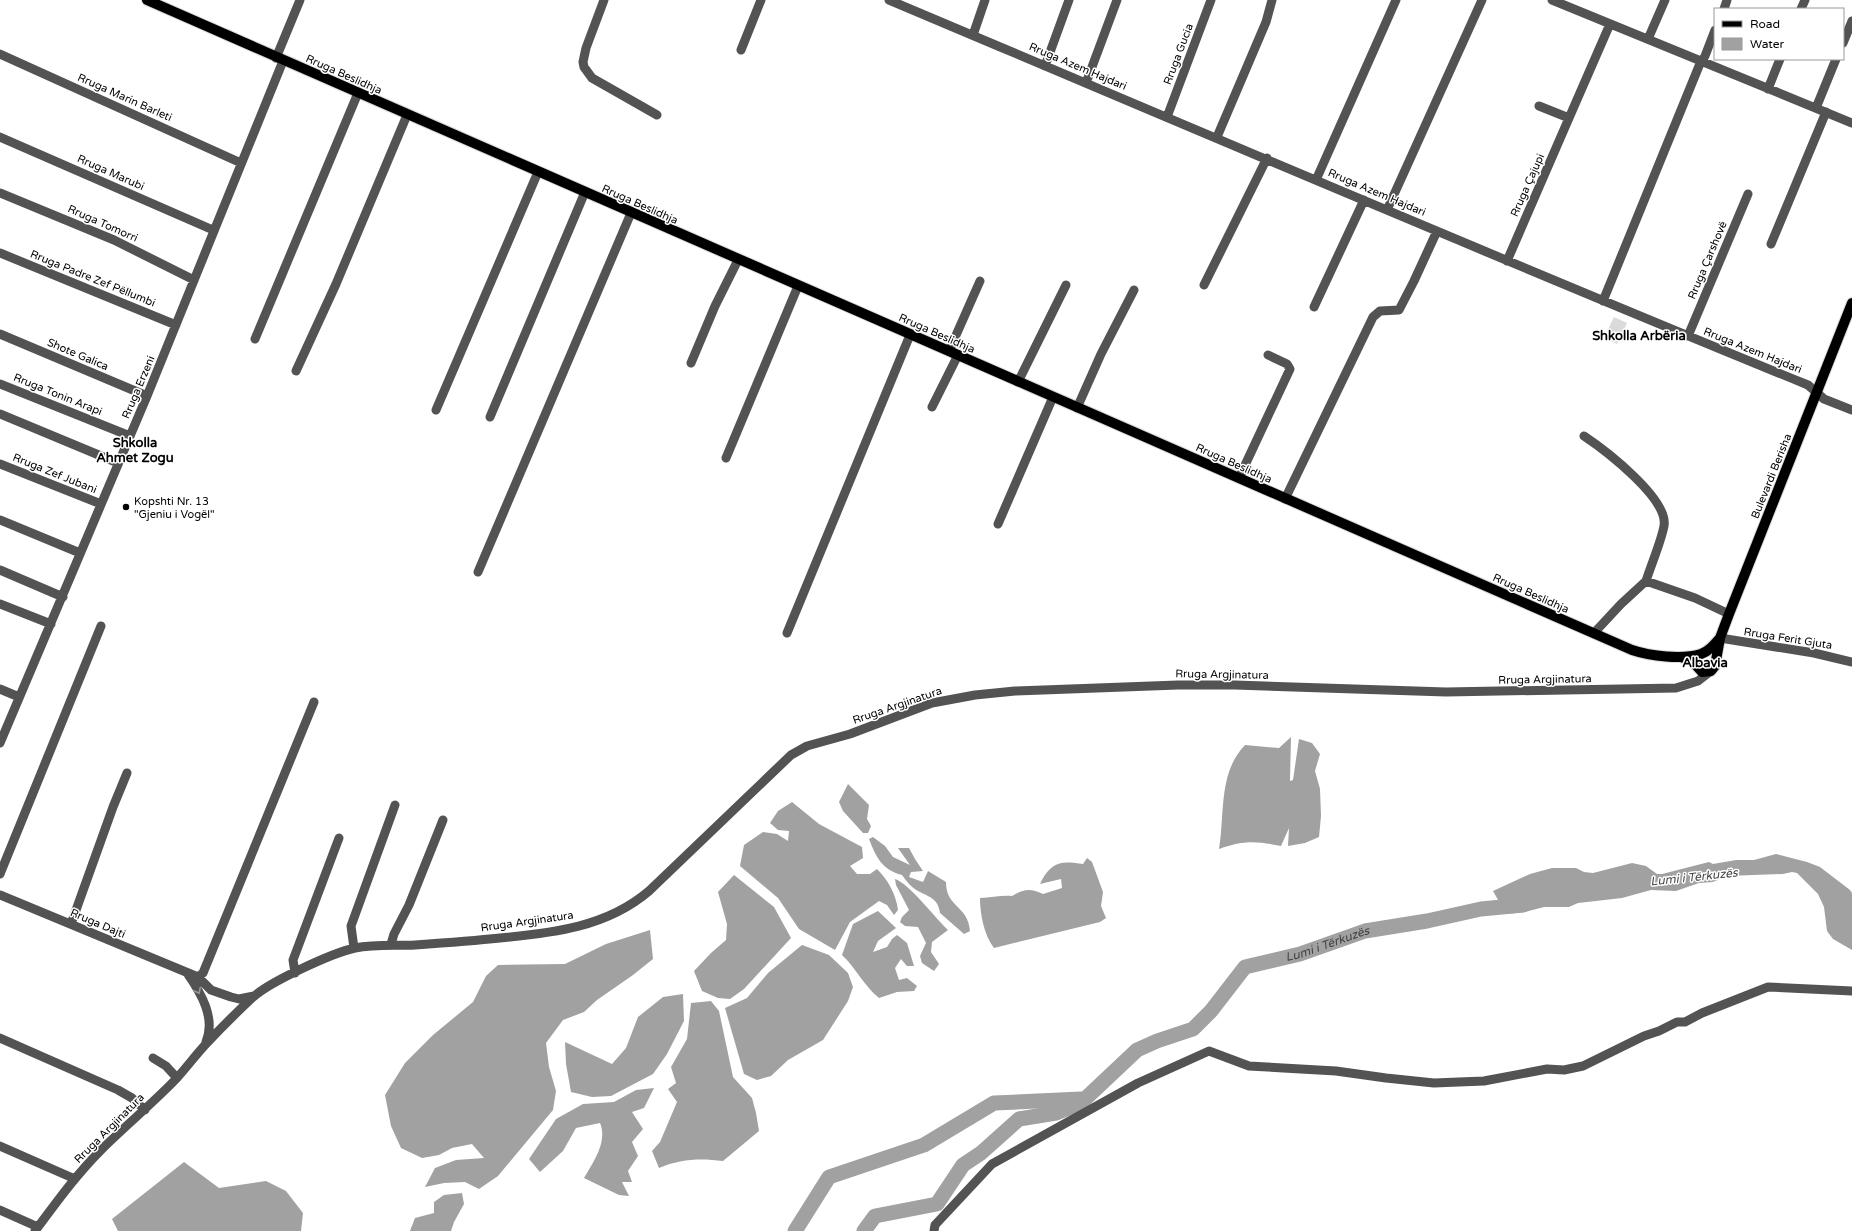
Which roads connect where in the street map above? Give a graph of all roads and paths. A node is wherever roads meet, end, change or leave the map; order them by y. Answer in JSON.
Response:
{"nodes":[{"id":1,"x":147,"y":0,"type":"edge"},
{"id":2,"x":300,"y":0,"type":"edge"},
{"id":3,"x":604,"y":0,"type":"edge"},
{"id":4,"x":761,"y":0,"type":"edge"},
{"id":5,"x":889,"y":0,"type":"edge"},
{"id":6,"x":985,"y":0,"type":"edge"},
{"id":7,"x":1069,"y":0,"type":"edge"},
{"id":8,"x":1117,"y":0,"type":"edge"},
{"id":9,"x":1211,"y":0,"type":"edge"},
{"id":10,"x":1272,"y":0,"type":"edge"},
{"id":11,"x":1396,"y":0,"type":"edge"},
{"id":12,"x":1482,"y":0,"type":"edge"},
{"id":13,"x":1552,"y":0,"type":"edge"},
{"id":14,"x":1665,"y":0,"type":"edge"},
{"id":15,"x":1573,"y":4,"type":"edge"},
{"id":16,"x":1852,"y":21,"type":"edge"},
{"id":17,"x":1610,"y":24,"type":"junction"},
{"id":18,"x":1714,"y":32,"type":"edge"},
{"id":19,"x":973,"y":35,"type":"junction"},
{"id":20,"x":1648,"y":39,"type":"junction"},
{"id":21,"x":1844,"y":41,"type":"edge"},
{"id":22,"x":741,"y":50,"type":"dead end"},
{"id":23,"x":0,"y":54,"type":"edge"},
{"id":24,"x":279,"y":59,"type":"junction"},
{"id":25,"x":1780,"y":60,"type":"edge"},
{"id":26,"x":1836,"y":60,"type":"edge"},
{"id":27,"x":1702,"y":61,"type":"junction"},
{"id":28,"x":1045,"y":66,"type":"junction"},
{"id":29,"x":1086,"y":83,"type":"junction"},
{"id":30,"x":1768,"y":88,"type":"junction"},
{"id":31,"x":358,"y":93,"type":"junction"},
{"id":32,"x":1538,"y":106,"type":"dead end"},
{"id":33,"x":1816,"y":108,"type":"junction"},
{"id":34,"x":1826,"y":112,"type":"junction"},
{"id":35,"x":407,"y":115,"type":"junction"},
{"id":36,"x":657,"y":115,"type":"dead end"},
{"id":37,"x":1167,"y":117,"type":"junction"},
{"id":38,"x":1569,"y":118,"type":"junction"},
{"id":39,"x":1852,"y":123,"type":"edge"},
{"id":40,"x":0,"y":137,"type":"edge"},
{"id":41,"x":1217,"y":137,"type":"junction"},
{"id":42,"x":1266,"y":158,"type":"junction"},
{"id":43,"x":241,"y":163,"type":"junction"},
{"id":44,"x":538,"y":172,"type":"junction"},
{"id":45,"x":1316,"y":180,"type":"junction"},
{"id":46,"x":585,"y":192,"type":"junction"},
{"id":47,"x":0,"y":193,"type":"edge"},
{"id":48,"x":1748,"y":194,"type":"dead end"},
{"id":49,"x":1364,"y":200,"type":"junction"},
{"id":50,"x":1387,"y":210,"type":"junction"},
{"id":51,"x":631,"y":212,"type":"junction"},
{"id":52,"x":213,"y":230,"type":"junction"},
{"id":53,"x":1437,"y":231,"type":"junction"},
{"id":54,"x":1771,"y":244,"type":"dead end"},
{"id":55,"x":0,"y":253,"type":"edge"},
{"id":56,"x":738,"y":260,"type":"junction"},
{"id":57,"x":1507,"y":260,"type":"junction"},
{"id":58,"x":194,"y":280,"type":"junction"},
{"id":59,"x":980,"y":281,"type":"dead end"},
{"id":60,"x":1066,"y":285,"type":"dead end"},
{"id":61,"x":1204,"y":285,"type":"dead end"},
{"id":62,"x":798,"y":286,"type":"junction"},
{"id":63,"x":1134,"y":290,"type":"dead end"},
{"id":64,"x":1603,"y":301,"type":"junction"},
{"id":65,"x":1852,"y":303,"type":"edge"},
{"id":66,"x":1314,"y":307,"type":"dead end"},
{"id":67,"x":176,"y":325,"type":"junction"},
{"id":68,"x":0,"y":334,"type":"edge"},
{"id":69,"x":910,"y":334,"type":"junction"},
{"id":70,"x":1688,"y":336,"type":"junction"},
{"id":71,"x":255,"y":339,"type":"dead end"},
{"id":72,"x":953,"y":353,"type":"junction"},
{"id":73,"x":1268,"y":355,"type":"dead end"},
{"id":74,"x":691,"y":363,"type":"dead end"},
{"id":75,"x":296,"y":371,"type":"dead end"},
{"id":76,"x":1018,"y":382,"type":"junction"},
{"id":77,"x":0,"y":384,"type":"edge"},
{"id":78,"x":1817,"y":393,"type":"junction"},
{"id":79,"x":148,"y":396,"type":"junction"},
{"id":80,"x":1053,"y":397,"type":"junction"},
{"id":81,"x":932,"y":407,"type":"dead end"},
{"id":82,"x":1077,"y":408,"type":"junction"},
{"id":83,"x":436,"y":410,"type":"dead end"},
{"id":84,"x":1852,"y":410,"type":"edge"},
{"id":85,"x":0,"y":414,"type":"edge"},
{"id":86,"x":490,"y":417,"type":"dead end"},
{"id":87,"x":130,"y":436,"type":"junction"},
{"id":88,"x":1584,"y":436,"type":"dead end"},
{"id":89,"x":726,"y":458,"type":"dead end"},
{"id":90,"x":118,"y":463,"type":"junction"},
{"id":91,"x":0,"y":464,"type":"edge"},
{"id":92,"x":1239,"y":478,"type":"junction"},
{"id":93,"x":1285,"y":499,"type":"junction"},
{"id":94,"x":101,"y":504,"type":"junction"},
{"id":95,"x":0,"y":520,"type":"edge"},
{"id":96,"x":998,"y":524,"type":"dead end"},
{"id":97,"x":80,"y":553,"type":"junction"},
{"id":98,"x":0,"y":570,"type":"edge"},
{"id":99,"x":478,"y":572,"type":"dead end"},
{"id":100,"x":1646,"y":581,"type":"junction"},
{"id":101,"x":63,"y":597,"type":"junction"},
{"id":102,"x":0,"y":604,"type":"edge"},
{"id":103,"x":1729,"y":614,"type":"junction"},
{"id":104,"x":51,"y":624,"type":"junction"},
{"id":105,"x":101,"y":626,"type":"dead end"},
{"id":106,"x":787,"y":633,"type":"dead end"},
{"id":107,"x":1594,"y":633,"type":"junction"},
{"id":108,"x":1720,"y":638,"type":"junction"},
{"id":109,"x":1702,"y":653,"type":"junction"},
{"id":110,"x":1679,"y":656,"type":"junction"},
{"id":111,"x":1715,"y":659,"type":"junction"},
{"id":112,"x":1852,"y":662,"type":"edge"},
{"id":113,"x":1697,"y":667,"type":"junction"},
{"id":114,"x":1711,"y":671,"type":"junction"},
{"id":115,"x":0,"y":688,"type":"edge"},
{"id":116,"x":1676,"y":688,"type":"junction"},
{"id":117,"x":19,"y":697,"type":"junction"},
{"id":118,"x":314,"y":702,"type":"dead end"},
{"id":119,"x":0,"y":743,"type":"edge"},
{"id":120,"x":127,"y":773,"type":"dead end"},
{"id":121,"x":395,"y":805,"type":"dead end"},
{"id":122,"x":443,"y":820,"type":"dead end"},
{"id":123,"x":339,"y":838,"type":"dead end"},
{"id":124,"x":0,"y":874,"type":"edge"},
{"id":125,"x":0,"y":895,"type":"edge"},
{"id":126,"x":71,"y":924,"type":"junction"},
{"id":127,"x":391,"y":944,"type":"junction"},
{"id":128,"x":354,"y":948,"type":"junction"},
{"id":129,"x":187,"y":973,"type":"junction"},
{"id":130,"x":294,"y":973,"type":"junction"},
{"id":131,"x":198,"y":977,"type":"junction"},
{"id":132,"x":1852,"y":991,"type":"edge"},
{"id":133,"x":221,"y":994,"type":"junction"},
{"id":134,"x":254,"y":996,"type":"junction"},
{"id":135,"x":230,"y":997,"type":"junction"},
{"id":136,"x":208,"y":1014,"type":"junction"},
{"id":137,"x":231,"y":1019,"type":"junction"},
{"id":138,"x":0,"y":1038,"type":"edge"},
{"id":139,"x":205,"y":1046,"type":"junction"},
{"id":140,"x":153,"y":1058,"type":"dead end"},
{"id":141,"x":177,"y":1078,"type":"junction"},
{"id":142,"x":144,"y":1110,"type":"junction"},
{"id":143,"x":0,"y":1146,"type":"edge"},
{"id":144,"x":76,"y":1179,"type":"junction"},
{"id":145,"x":0,"y":1210,"type":"edge"},
{"id":146,"x":36,"y":1229,"type":"edge"},
{"id":147,"x":934,"y":1231,"type":"edge"}],
"edges":[{"from":1,"to":24,"type":"main road","name":"Rruga Beslidhja"},
{"from":2,"to":24,"type":"street","name":"Rruga Erzeni"},
{"from":3,"to":36,"type":"street"},
{"from":4,"to":22,"type":"street"},
{"from":5,"to":19,"type":"street","name":"Rruga Azem Hajdari"},
{"from":6,"to":19,"type":"street"},
{"from":7,"to":28,"type":"street"},
{"from":8,"to":29,"type":"street"},
{"from":9,"to":37,"type":"street","name":"Rruga Gucia"},
{"from":10,"to":41,"type":"street"},
{"from":11,"to":45,"type":"street"},
{"from":12,"to":50,"type":"street"},
{"from":13,"to":15,"type":"street"},
{"from":14,"to":20,"type":"street"},
{"from":15,"to":17,"type":"street"},
{"from":16,"to":21,"type":"street"},
{"from":17,"to":20,"type":"street"},
{"from":17,"to":38,"type":"street","name":"Rruga Çajupi"},
{"from":18,"to":27,"type":"street"},
{"from":19,"to":28,"type":"street","name":"Rruga Azem Hajdari"},
{"from":20,"to":27,"type":"street"},
{"from":23,"to":43,"type":"street","name":"Rruga Marin Barleti"},
{"from":24,"to":31,"type":"main road","name":"Rruga Beslidhja"},
{"from":24,"to":43,"type":"street","name":"Rruga Erzeni"},
{"from":25,"to":30,"type":"street"},
{"from":26,"to":33,"type":"street"},
{"from":27,"to":30,"type":"street"},
{"from":27,"to":64,"type":"street"},
{"from":28,"to":29,"type":"street","name":"Rruga Azem Hajdari"},
{"from":29,"to":37,"type":"street","name":"Rruga Azem Hajdari"},
{"from":30,"to":33,"type":"street"},
{"from":31,"to":35,"type":"main road","name":"Rruga Beslidhja"},
{"from":31,"to":71,"type":"street"},
{"from":32,"to":38,"type":"street"},
{"from":33,"to":34,"type":"street"},
{"from":34,"to":39,"type":"street"},
{"from":34,"to":54,"type":"street"},
{"from":35,"to":44,"type":"main road","name":"Rruga Beslidhja"},
{"from":35,"to":75,"type":"street"},
{"from":37,"to":41,"type":"street","name":"Rruga Azem Hajdari"},
{"from":38,"to":57,"type":"street","name":"Rruga Çajupi"},
{"from":40,"to":52,"type":"street","name":"Rruga Marubi"},
{"from":41,"to":42,"type":"street","name":"Rruga Azem Hajdari"},
{"from":42,"to":45,"type":"street","name":"Rruga Azem Hajdari"},
{"from":42,"to":61,"type":"street"},
{"from":43,"to":52,"type":"street","name":"Rruga Erzeni"},
{"from":44,"to":46,"type":"main road","name":"Rruga Beslidhja"},
{"from":44,"to":83,"type":"street"},
{"from":45,"to":49,"type":"street","name":"Rruga Azem Hajdari"},
{"from":46,"to":51,"type":"main road","name":"Rruga Beslidhja"},
{"from":46,"to":86,"type":"street"},
{"from":47,"to":58,"type":"street","name":"Rruga Tomorri"},
{"from":48,"to":70,"type":"street","name":"Rruga Çarshovë"},
{"from":49,"to":50,"type":"street","name":"Rruga Azem Hajdari"},
{"from":49,"to":66,"type":"street"},
{"from":50,"to":53,"type":"street","name":"Rruga Azem Hajdari"},
{"from":51,"to":56,"type":"main road","name":"Rruga Beslidhja"},
{"from":51,"to":99,"type":"street"},
{"from":52,"to":58,"type":"street","name":"Rruga Erzeni"},
{"from":53,"to":57,"type":"street","name":"Rruga Azem Hajdari"},
{"from":53,"to":93,"type":"street"},
{"from":55,"to":67,"type":"street","name":"Rruga Padre Zef Pëllumbi"},
{"from":56,"to":62,"type":"main road","name":"Rruga Beslidhja"},
{"from":56,"to":74,"type":"street"},
{"from":57,"to":64,"type":"street","name":"Rruga Azem Hajdari"},
{"from":58,"to":67,"type":"street","name":"Rruga Erzeni"},
{"from":59,"to":72,"type":"street"},
{"from":60,"to":76,"type":"street"},
{"from":62,"to":69,"type":"main road","name":"Rruga Beslidhja"},
{"from":62,"to":89,"type":"street"},
{"from":63,"to":82,"type":"street"},
{"from":64,"to":70,"type":"street","name":"Rruga Azem Hajdari"},
{"from":65,"to":78,"type":"main road","name":"Bulevardi Berisha"},
{"from":67,"to":79,"type":"street","name":"Rruga Erzeni"},
{"from":68,"to":79,"type":"street","name":"Shote Galica"},
{"from":69,"to":72,"type":"main road","name":"Rruga Beslidhja"},
{"from":69,"to":106,"type":"street"},
{"from":70,"to":78,"type":"street","name":"Rruga Azem Hajdari"},
{"from":72,"to":76,"type":"main road","name":"Rruga Beslidhja"},
{"from":72,"to":81,"type":"street"},
{"from":73,"to":92,"type":"street"},
{"from":76,"to":80,"type":"main road","name":"Rruga Beslidhja"},
{"from":77,"to":87,"type":"street","name":"Rruga Tonin Arapi"},
{"from":78,"to":84,"type":"street","name":"Rruga Azem Hajdari"},
{"from":78,"to":103,"type":"main road","name":"Bulevardi Berisha"},
{"from":79,"to":87,"type":"street","name":"Rruga Erzeni"},
{"from":80,"to":82,"type":"main road","name":"Rruga Beslidhja"},
{"from":80,"to":96,"type":"street"},
{"from":82,"to":92,"type":"main road","name":"Rruga Beslidhja"},
{"from":85,"to":90,"type":"street"},
{"from":87,"to":90,"type":"street","name":"Rruga Erzeni"},
{"from":88,"to":100,"type":"street"},
{"from":90,"to":94,"type":"street","name":"Rruga Erzeni"},
{"from":91,"to":94,"type":"street","name":"Rruga Zef Jubani"},
{"from":92,"to":93,"type":"main road","name":"Rruga Beslidhja"},
{"from":93,"to":107,"type":"main road","name":"Rruga Beslidhja"},
{"from":94,"to":97,"type":"street","name":"Rruga Erzeni"},
{"from":95,"to":97,"type":"street"},
{"from":97,"to":101,"type":"street","name":"Rruga Erzeni"},
{"from":98,"to":101,"type":"street"},
{"from":100,"to":103,"type":"street"},
{"from":100,"to":107,"type":"street"},
{"from":101,"to":104,"type":"street","name":"Rruga Erzeni"},
{"from":102,"to":104,"type":"street"},
{"from":103,"to":108,"type":"main road","name":"Bulevardi Berisha"},
{"from":104,"to":117,"type":"street","name":"Rruga Erzeni"},
{"from":105,"to":124,"type":"street"},
{"from":107,"to":110,"type":"main road","name":"Rruga Beslidhja"},
{"from":108,"to":109,"type":"main road"},
{"from":108,"to":111,"type":"main road","name":"Bulevardi Berisha"},
{"from":108,"to":112,"type":"street","name":"Rruga Ferit Gjuta"},
{"from":109,"to":110,"type":"main road","name":"Rruga Beslidhja"},
{"from":109,"to":111,"type":"main road"},
{"from":109,"to":113,"type":"main road"},
{"from":110,"to":113,"type":"main road"},
{"from":111,"to":114,"type":"main road"},
{"from":113,"to":114,"type":"main road"},
{"from":113,"to":116,"type":"street","name":"Rruga Argjinatura"},
{"from":114,"to":116,"type":"street","name":"Rruga Argjinatura"},
{"from":115,"to":117,"type":"street"},
{"from":116,"to":127,"type":"street","name":"Rruga Argjinatura"},
{"from":117,"to":119,"type":"street","name":"Rruga Erzeni"},
{"from":118,"to":131,"type":"street"},
{"from":120,"to":126,"type":"street"},
{"from":121,"to":128,"type":"street"},
{"from":122,"to":127,"type":"street"},
{"from":123,"to":130,"type":"street"},
{"from":125,"to":126,"type":"street","name":"Rruga Dajti"},
{"from":126,"to":129,"type":"street","name":"Rruga Dajti"},
{"from":127,"to":128,"type":"street","name":"Rruga Argjinatura"},
{"from":128,"to":130,"type":"street","name":"Rruga Argjinatura"},
{"from":129,"to":131,"type":"street","name":"Rruga Dajti"},
{"from":129,"to":136,"type":"street","one_way":true},
{"from":130,"to":134,"type":"street","name":"Rruga Argjinatura"},
{"from":131,"to":133,"type":"street"},
{"from":132,"to":147,"type":"street"},
{"from":133,"to":135,"type":"street"},
{"from":133,"to":136,"type":"street"},
{"from":134,"to":135,"type":"street"},
{"from":134,"to":137,"type":"street","name":"Rruga Argjinatura"},
{"from":135,"to":137,"type":"street"},
{"from":136,"to":137,"type":"street"},
{"from":136,"to":139,"type":"street"},
{"from":137,"to":139,"type":"street","name":"Rruga Argjinatura"},
{"from":138,"to":142,"type":"street"},
{"from":139,"to":141,"type":"street","name":"Rruga Argjinatura"},
{"from":140,"to":141,"type":"street"},
{"from":141,"to":142,"type":"street","name":"Rruga Argjinatura"},
{"from":142,"to":144,"type":"street","name":"Rruga Argjinatura"},
{"from":143,"to":144,"type":"street"},
{"from":144,"to":146,"type":"street","name":"Rruga Argjinatura"},
{"from":145,"to":146,"type":"street"}]}
